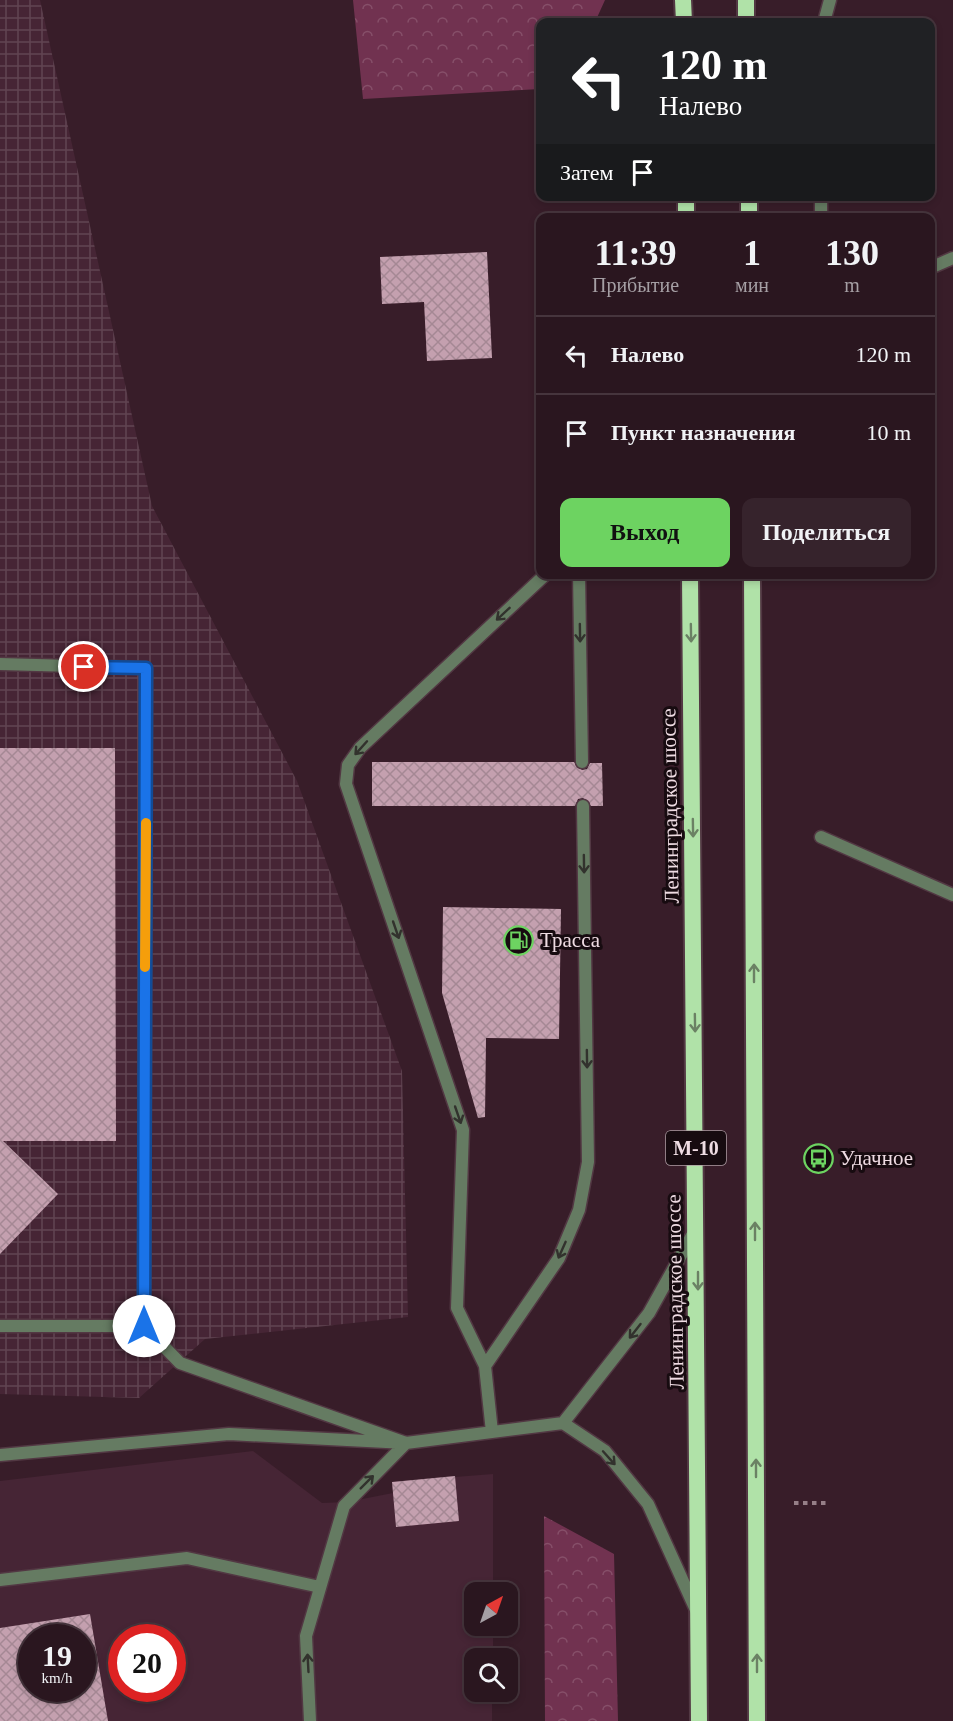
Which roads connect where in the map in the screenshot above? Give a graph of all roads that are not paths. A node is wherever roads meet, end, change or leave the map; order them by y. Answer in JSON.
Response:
{"nodes":[{"id":1,"x":683,"y":0,"type":"edge"},
{"id":2,"x":746,"y":0,"type":"edge"},
{"id":3,"x":830,"y":0,"type":"edge"},
{"id":4,"x":684,"y":18,"type":"edge"},
{"id":5,"x":746,"y":18,"type":"edge"},
{"id":6,"x":825,"y":18,"type":"edge"},
{"id":7,"x":953,"y":258,"type":"edge"},
{"id":8,"x":935,"y":266,"type":"edge"},
{"id":9,"x":541,"y":579,"type":"edge"},
{"id":10,"x":579,"y":579,"type":"edge"},
{"id":11,"x":690,"y":579,"type":"edge"},
{"id":12,"x":752,"y":579,"type":"edge"},
{"id":13,"x":0,"y":664,"type":"edge"},
{"id":14,"x":582,"y":762,"type":"dead end"},
{"id":15,"x":583,"y":806,"type":"dead end"},
{"id":16,"x":820,"y":837,"type":"dead end"},
{"id":17,"x":953,"y":895,"type":"edge"},
{"id":18,"x":697,"y":1227,"type":"junction"},
{"id":19,"x":0,"y":1326,"type":"edge"},
{"id":20,"x":144,"y":1326,"type":"junction"},
{"id":21,"x":485,"y":1366,"type":"junction"},
{"id":22,"x":563,"y":1423,"type":"junction"},
{"id":23,"x":492,"y":1432,"type":"junction"},
{"id":24,"x":406,"y":1443,"type":"junction"},
{"id":25,"x":0,"y":1455,"type":"edge"},
{"id":26,"x":0,"y":1581,"type":"edge"},
{"id":27,"x":320,"y":1587,"type":"junction"},
{"id":28,"x":699,"y":1616,"type":"junction"},
{"id":29,"x":310,"y":1721,"type":"edge"},
{"id":30,"x":699,"y":1721,"type":"edge"},
{"id":31,"x":757,"y":1721,"type":"edge"}],
"edges":[{"from":1,"to":4,"type":"highway"},
{"from":2,"to":5,"type":"highway"},
{"from":3,"to":6,"type":"lane"},
{"from":7,"to":8,"type":"lane"},
{"from":9,"to":21,"type":"lane","one_way":true},
{"from":10,"to":14,"type":"lane","one_way":true},
{"from":11,"to":18,"type":"highway","name":"Ленинградское шоссе","number":"М-10","one_way":true},
{"from":31,"to":12,"type":"highway","number":"М-10","one_way":true},
{"from":13,"to":20,"type":"lane"},
{"from":15,"to":21,"type":"lane","one_way":true},
{"from":16,"to":17,"type":"lane"},
{"from":18,"to":22,"type":"lane","one_way":true},
{"from":18,"to":28,"type":"highway","name":"Ленинградское шоссе","number":"М-10","one_way":true},
{"from":19,"to":20,"type":"lane"},
{"from":20,"to":24,"type":"lane"},
{"from":21,"to":23,"type":"lane"},
{"from":22,"to":23,"type":"lane"},
{"from":22,"to":28,"type":"lane","one_way":true},
{"from":23,"to":24,"type":"lane"},
{"from":24,"to":25,"type":"lane"},
{"from":27,"to":24,"type":"lane","one_way":true},
{"from":26,"to":27,"type":"lane"},
{"from":29,"to":27,"type":"lane","one_way":true},
{"from":28,"to":30,"type":"highway","name":"Ленинградское шоссе","number":"М-10"}]}
